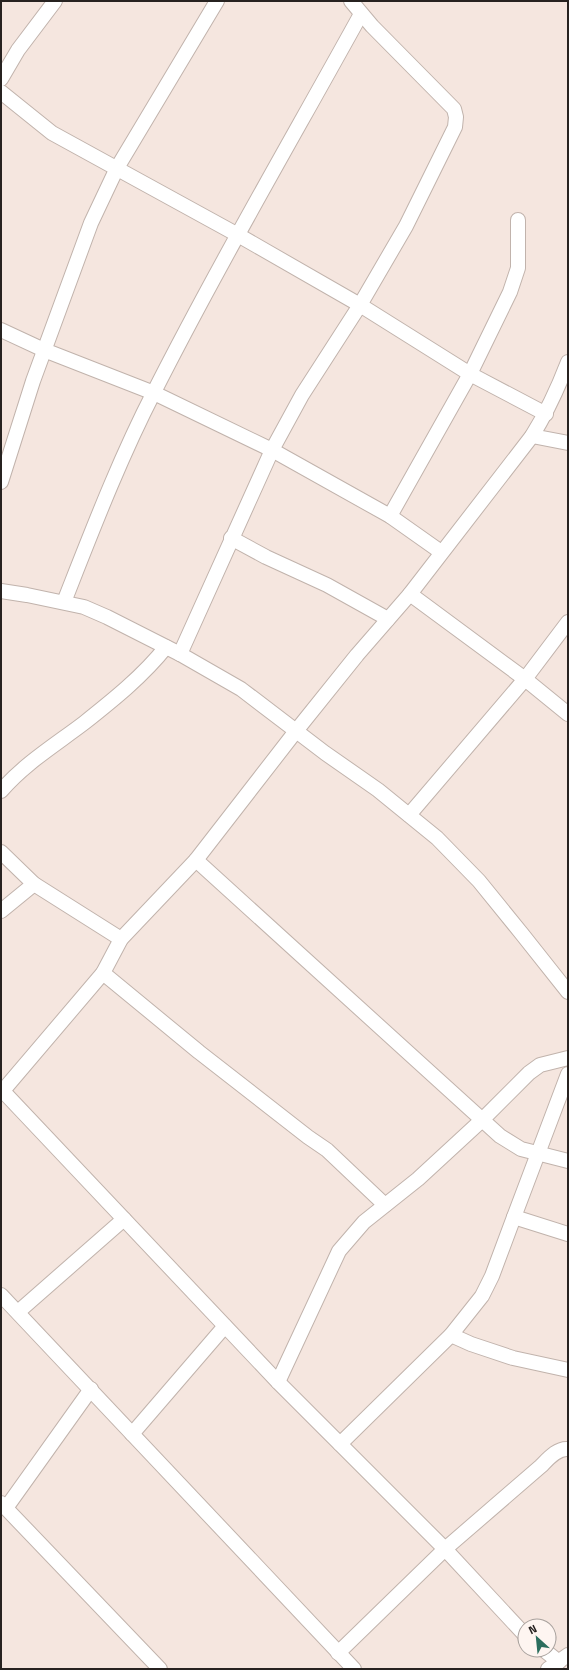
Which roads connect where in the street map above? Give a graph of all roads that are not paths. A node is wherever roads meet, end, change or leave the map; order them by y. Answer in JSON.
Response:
{"nodes":[{"id":1,"x":55,"y":1,"type":"edge"},
{"id":2,"x":217,"y":1,"type":"edge"},
{"id":3,"x":351,"y":1,"type":"edge"},
{"id":4,"x":361,"y":14,"type":"junction"},
{"id":5,"x":1,"y":79,"type":"edge"},
{"id":6,"x":1,"y":92,"type":"edge"},
{"id":7,"x":117,"y":168,"type":"junction"},
{"id":8,"x":518,"y":220,"type":"dead end"},
{"id":9,"x":238,"y":235,"type":"junction"},
{"id":10,"x":360,"y":305,"type":"junction"},
{"id":11,"x":1,"y":330,"type":"edge"},
{"id":12,"x":44,"y":350,"type":"junction"},
{"id":13,"x":568,"y":362,"type":"edge"},
{"id":14,"x":470,"y":374,"type":"junction"},
{"id":15,"x":154,"y":393,"type":"junction"},
{"id":16,"x":546,"y":414,"type":"junction"},
{"id":17,"x":532,"y":436,"type":"junction"},
{"id":18,"x":568,"y":443,"type":"edge"},
{"id":19,"x":272,"y":450,"type":"junction"},
{"id":20,"x":1,"y":482,"type":"edge"},
{"id":21,"x":390,"y":516,"type":"junction"},
{"id":22,"x":231,"y":538,"type":"junction"},
{"id":23,"x":441,"y":552,"type":"junction"},
{"id":24,"x":1,"y":591,"type":"edge"},
{"id":25,"x":410,"y":594,"type":"junction"},
{"id":26,"x":64,"y":602,"type":"junction"},
{"id":27,"x":388,"y":619,"type":"junction"},
{"id":28,"x":568,"y":622,"type":"edge"},
{"id":29,"x":166,"y":647,"type":"junction"},
{"id":30,"x":180,"y":654,"type":"junction"},
{"id":31,"x":526,"y":679,"type":"junction"},
{"id":32,"x":568,"y":714,"type":"edge"},
{"id":33,"x":296,"y":731,"type":"junction"},
{"id":34,"x":1,"y":790,"type":"edge"},
{"id":35,"x":409,"y":814,"type":"junction"},
{"id":36,"x":1,"y":852,"type":"edge"},
{"id":37,"x":196,"y":860,"type":"junction"},
{"id":38,"x":34,"y":884,"type":"junction"},
{"id":39,"x":1,"y":911,"type":"edge"},
{"id":40,"x":121,"y":939,"type":"junction"},
{"id":41,"x":103,"y":973,"type":"junction"},
{"id":42,"x":568,"y":992,"type":"edge"},
{"id":43,"x":568,"y":1058,"type":"edge"},
{"id":44,"x":568,"y":1074,"type":"edge"},
{"id":45,"x":2,"y":1091,"type":"edge"},
{"id":46,"x":482,"y":1120,"type":"junction"},
{"id":47,"x":538,"y":1154,"type":"junction"},
{"id":48,"x":568,"y":1161,"type":"edge"},
{"id":49,"x":385,"y":1205,"type":"junction"},
{"id":50,"x":514,"y":1217,"type":"junction"},
{"id":51,"x":124,"y":1219,"type":"junction"},
{"id":52,"x":568,"y":1234,"type":"edge"},
{"id":53,"x":1,"y":1295,"type":"edge"},
{"id":54,"x":18,"y":1312,"type":"junction"},
{"id":55,"x":225,"y":1326,"type":"junction"},
{"id":56,"x":451,"y":1334,"type":"junction"},
{"id":57,"x":568,"y":1370,"type":"edge"},
{"id":58,"x":278,"y":1382,"type":"junction"},
{"id":59,"x":91,"y":1390,"type":"junction"},
{"id":60,"x":132,"y":1434,"type":"junction"},
{"id":61,"x":340,"y":1444,"type":"junction"},
{"id":62,"x":568,"y":1448,"type":"edge"},
{"id":63,"x":3,"y":1506,"type":"edge"},
{"id":64,"x":445,"y":1549,"type":"junction"},
{"id":65,"x":517,"y":1626,"type":"edge"},
{"id":66,"x":338,"y":1653,"type":"junction"},
{"id":67,"x":160,"y":1669,"type":"edge"},
{"id":68,"x":354,"y":1669,"type":"edge"}],
"edges":[{"from":1,"to":5,"type":"street"},
{"from":2,"to":7,"type":"street"},
{"from":3,"to":4,"type":"street"},
{"from":4,"to":9,"type":"street"},
{"from":4,"to":10,"type":"street"},
{"from":6,"to":7,"type":"street"},
{"from":7,"to":9,"type":"street"},
{"from":7,"to":12,"type":"street"},
{"from":8,"to":14,"type":"street"},
{"from":9,"to":10,"type":"street"},
{"from":9,"to":15,"type":"street"},
{"from":10,"to":14,"type":"street"},
{"from":10,"to":19,"type":"street"},
{"from":11,"to":12,"type":"street"},
{"from":12,"to":15,"type":"street"},
{"from":12,"to":20,"type":"street"},
{"from":13,"to":16,"type":"street"},
{"from":14,"to":16,"type":"street"},
{"from":14,"to":21,"type":"street"},
{"from":15,"to":19,"type":"street"},
{"from":15,"to":26,"type":"street"},
{"from":16,"to":17,"type":"street"},
{"from":17,"to":18,"type":"street"},
{"from":17,"to":23,"type":"street"},
{"from":19,"to":21,"type":"street"},
{"from":19,"to":22,"type":"street"},
{"from":21,"to":23,"type":"street"},
{"from":22,"to":27,"type":"street"},
{"from":22,"to":30,"type":"street"},
{"from":23,"to":25,"type":"street"},
{"from":24,"to":26,"type":"street"},
{"from":25,"to":27,"type":"street"},
{"from":25,"to":31,"type":"street"},
{"from":26,"to":29,"type":"street"},
{"from":27,"to":33,"type":"street"},
{"from":28,"to":31,"type":"street"},
{"from":29,"to":30,"type":"street"},
{"from":29,"to":34,"type":"street"},
{"from":30,"to":33,"type":"street"},
{"from":31,"to":32,"type":"street"},
{"from":31,"to":35,"type":"street"},
{"from":33,"to":35,"type":"street"},
{"from":33,"to":37,"type":"street"},
{"from":35,"to":42,"type":"street"},
{"from":36,"to":38,"type":"street"},
{"from":37,"to":40,"type":"street"},
{"from":37,"to":46,"type":"street"},
{"from":38,"to":39,"type":"street"},
{"from":38,"to":40,"type":"street"},
{"from":40,"to":41,"type":"street"},
{"from":41,"to":45,"type":"street"},
{"from":41,"to":49,"type":"street"},
{"from":43,"to":46,"type":"street"},
{"from":44,"to":47,"type":"street"},
{"from":45,"to":51,"type":"street"},
{"from":46,"to":47,"type":"street"},
{"from":46,"to":49,"type":"street"},
{"from":47,"to":48,"type":"street"},
{"from":47,"to":50,"type":"street"},
{"from":49,"to":58,"type":"street"},
{"from":50,"to":52,"type":"street"},
{"from":50,"to":56,"type":"street"},
{"from":51,"to":54,"type":"street"},
{"from":51,"to":55,"type":"street"},
{"from":53,"to":54,"type":"street"},
{"from":54,"to":59,"type":"street"},
{"from":55,"to":58,"type":"street"},
{"from":55,"to":60,"type":"street"},
{"from":56,"to":57,"type":"street"},
{"from":56,"to":61,"type":"street"},
{"from":58,"to":61,"type":"street"},
{"from":59,"to":60,"type":"street"},
{"from":59,"to":63,"type":"street"},
{"from":60,"to":66,"type":"street"},
{"from":61,"to":64,"type":"street"},
{"from":62,"to":64,"type":"street"},
{"from":63,"to":67,"type":"street"},
{"from":64,"to":65,"type":"street"},
{"from":64,"to":66,"type":"street"},
{"from":66,"to":68,"type":"street"}]}
